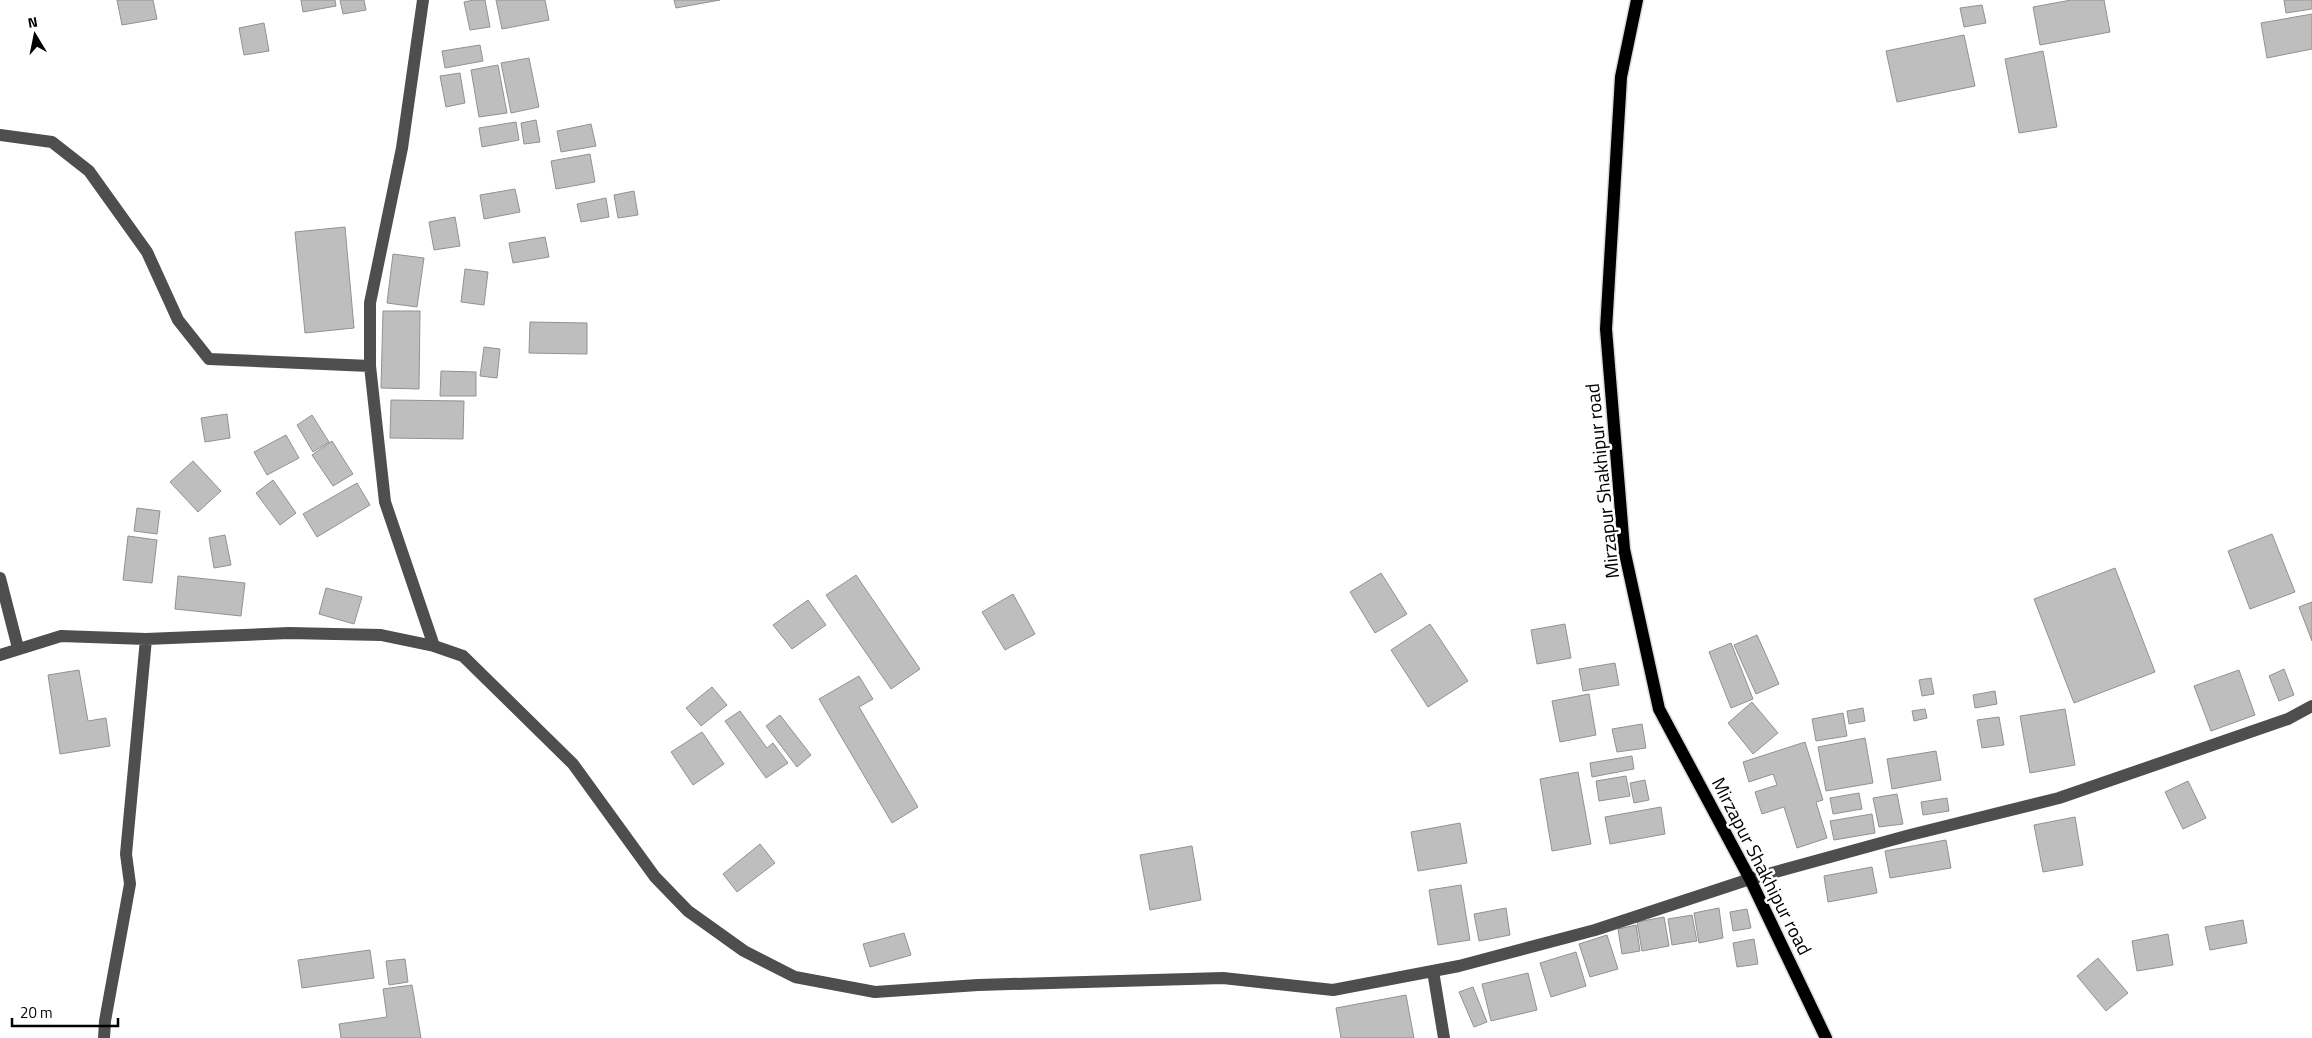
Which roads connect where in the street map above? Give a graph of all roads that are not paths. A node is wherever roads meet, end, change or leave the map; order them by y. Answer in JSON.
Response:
{"nodes":[{"id":1,"x":423,"y":0,"type":"edge"},
{"id":2,"x":1638,"y":0,"type":"edge"},
{"id":3,"x":0,"y":135,"type":"edge"},
{"id":4,"x":370,"y":366,"type":"junction"},
{"id":5,"x":0,"y":578,"type":"edge"},
{"id":6,"x":146,"y":639,"type":"junction"},
{"id":7,"x":434,"y":646,"type":"junction"},
{"id":8,"x":18,"y":648,"type":"junction"},
{"id":9,"x":0,"y":655,"type":"edge"},
{"id":10,"x":2312,"y":706,"type":"edge"},
{"id":11,"x":1750,"y":879,"type":"junction"},
{"id":12,"x":1433,"y":971,"type":"junction"},
{"id":13,"x":104,"y":1038,"type":"edge"},
{"id":14,"x":1444,"y":1038,"type":"edge"},
{"id":15,"x":1826,"y":1038,"type":"edge"}],
"edges":[{"from":1,"to":4,"type":"street"},
{"from":2,"to":11,"type":"main road","name":"Mirzapur Shakhipur road"},
{"from":3,"to":4,"type":"street"},
{"from":4,"to":7,"type":"street"},
{"from":5,"to":8,"type":"street"},
{"from":6,"to":7,"type":"street"},
{"from":6,"to":8,"type":"street"},
{"from":6,"to":13,"type":"street"},
{"from":7,"to":12,"type":"street"},
{"from":8,"to":9,"type":"street"},
{"from":10,"to":11,"type":"street"},
{"from":11,"to":12,"type":"street"},
{"from":11,"to":15,"type":"main road","name":"Mirzapur Shakhipur road"},
{"from":12,"to":14,"type":"street"}]}
